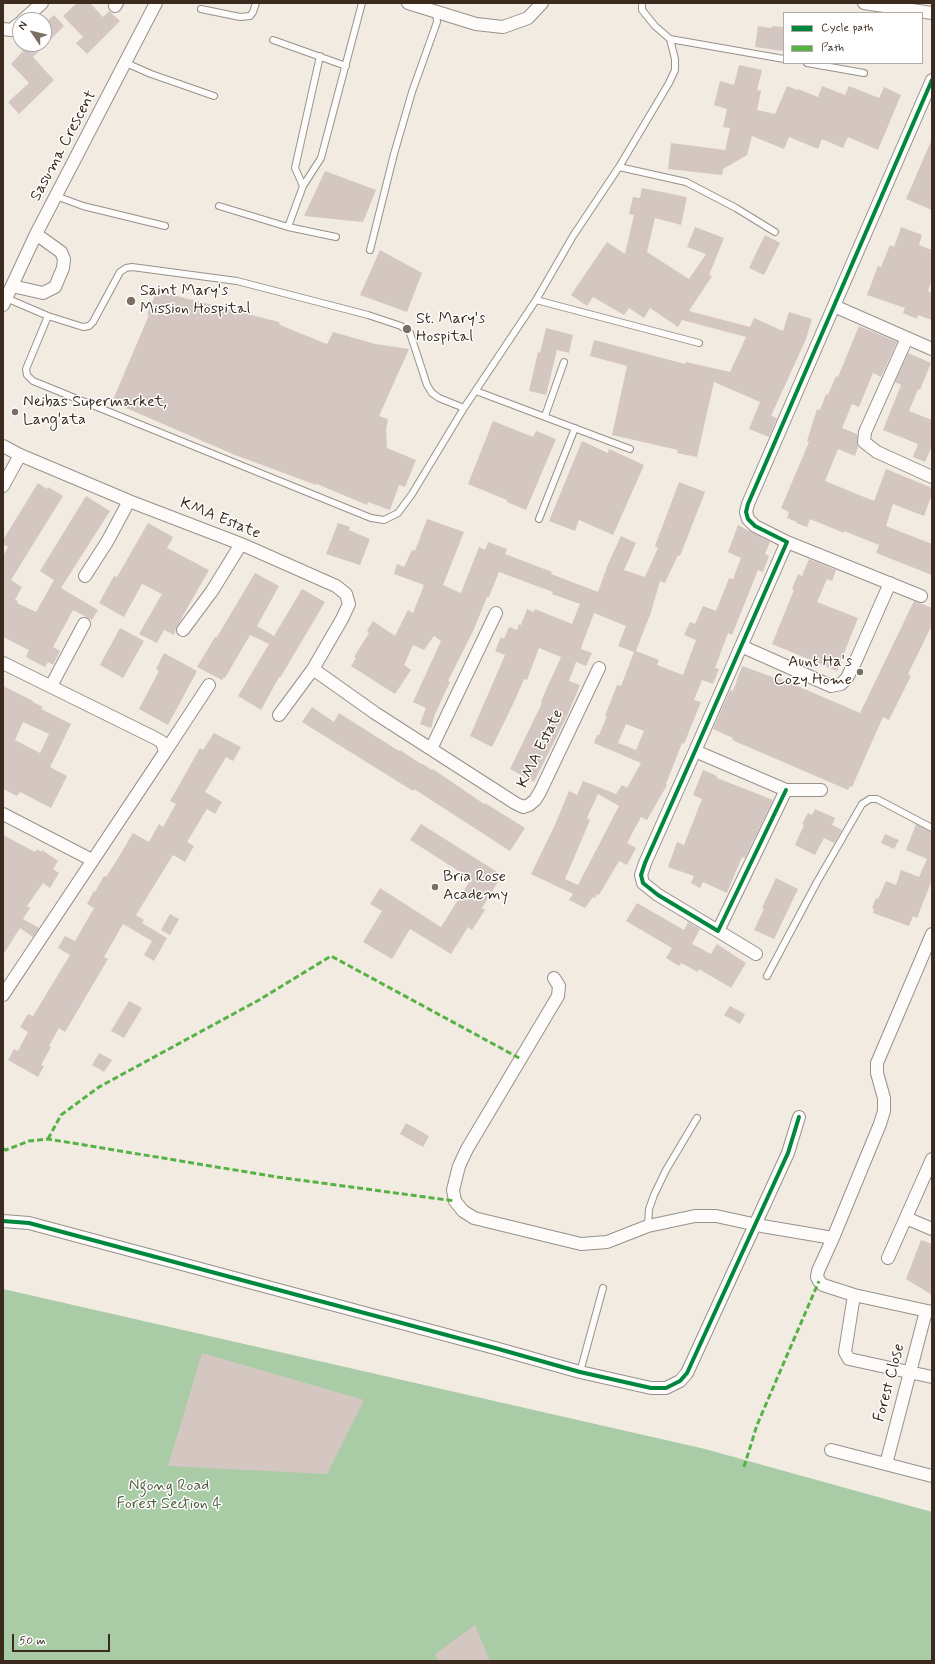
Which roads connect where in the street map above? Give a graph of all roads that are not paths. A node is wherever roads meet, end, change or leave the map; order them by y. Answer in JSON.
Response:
{"nodes":[{"id":1,"x":42,"y":3,"type":"edge"},
{"id":2,"x":156,"y":3,"type":"edge"},
{"id":3,"x":256,"y":3,"type":"edge"},
{"id":4,"x":362,"y":3,"type":"edge"},
{"id":5,"x":408,"y":3,"type":"edge"},
{"id":6,"x":542,"y":3,"type":"edge"},
{"id":7,"x":642,"y":3,"type":"edge"},
{"id":8,"x":864,"y":3,"type":"edge"},
{"id":9,"x":201,"y":9,"type":"dead end"},
{"id":10,"x":32,"y":12,"type":"edge"},
{"id":11,"x":436,"y":12,"type":"junction"},
{"id":12,"x":932,"y":13,"type":"edge"},
{"id":13,"x":670,"y":39,"type":"junction"},
{"id":14,"x":273,"y":40,"type":"dead end"},
{"id":15,"x":320,"y":56,"type":"junction"},
{"id":16,"x":783,"y":59,"type":"edge"},
{"id":17,"x":126,"y":63,"type":"junction"},
{"id":18,"x":813,"y":64,"type":"edge"},
{"id":19,"x":346,"y":66,"type":"junction"},
{"id":20,"x":864,"y":73,"type":"dead end"},
{"id":21,"x":932,"y":80,"type":"edge"},
{"id":22,"x":214,"y":96,"type":"dead end"},
{"id":23,"x":927,"y":107,"type":"edge"},
{"id":24,"x":619,"y":167,"type":"junction"},
{"id":25,"x":303,"y":186,"type":"junction"},
{"id":26,"x":56,"y":196,"type":"junction"},
{"id":27,"x":219,"y":206,"type":"dead end"},
{"id":28,"x":165,"y":226,"type":"dead end"},
{"id":29,"x":288,"y":227,"type":"junction"},
{"id":30,"x":775,"y":232,"type":"dead end"},
{"id":31,"x":36,"y":234,"type":"junction"},
{"id":32,"x":336,"y":237,"type":"dead end"},
{"id":33,"x":370,"y":250,"type":"dead end"},
{"id":34,"x":12,"y":286,"type":"junction"},
{"id":35,"x":536,"y":300,"type":"junction"},
{"id":36,"x":5,"y":302,"type":"edge"},
{"id":37,"x":834,"y":306,"type":"junction"},
{"id":38,"x":48,"y":316,"type":"junction"},
{"id":39,"x":907,"y":338,"type":"junction"},
{"id":40,"x":699,"y":343,"type":"dead end"},
{"id":41,"x":932,"y":349,"type":"edge"},
{"id":42,"x":564,"y":362,"type":"dead end"},
{"id":43,"x":476,"y":391,"type":"junction"},
{"id":44,"x":464,"y":408,"type":"junction"},
{"id":45,"x":545,"y":416,"type":"junction"},
{"id":46,"x":575,"y":428,"type":"junction"},
{"id":47,"x":3,"y":446,"type":"edge"},
{"id":48,"x":630,"y":449,"type":"dead end"},
{"id":49,"x":20,"y":455,"type":"junction"},
{"id":50,"x":932,"y":477,"type":"edge"},
{"id":51,"x":3,"y":486,"type":"edge"},
{"id":52,"x":129,"y":501,"type":"junction"},
{"id":53,"x":539,"y":519,"type":"dead end"},
{"id":54,"x":787,"y":542,"type":"junction"},
{"id":55,"x":241,"y":544,"type":"junction"},
{"id":56,"x":85,"y":576,"type":"dead end"},
{"id":57,"x":890,"y":583,"type":"junction"},
{"id":58,"x":921,"y":596,"type":"dead end"},
{"id":59,"x":496,"y":613,"type":"dead end"},
{"id":60,"x":84,"y":624,"type":"dead end"},
{"id":61,"x":183,"y":630,"type":"dead end"},
{"id":62,"x":741,"y":646,"type":"junction"},
{"id":63,"x":3,"y":663,"type":"edge"},
{"id":64,"x":599,"y":668,"type":"dead end"},
{"id":65,"x":313,"y":669,"type":"junction"},
{"id":66,"x":51,"y":686,"type":"junction"},
{"id":67,"x":209,"y":686,"type":"dead end"},
{"id":68,"x":279,"y":715,"type":"dead end"},
{"id":69,"x":432,"y":749,"type":"junction"},
{"id":70,"x":695,"y":751,"type":"junction"},
{"id":71,"x":165,"y":752,"type":"junction"},
{"id":72,"x":786,"y":790,"type":"junction"},
{"id":73,"x":821,"y":790,"type":"dead end"},
{"id":74,"x":3,"y":814,"type":"edge"},
{"id":75,"x":932,"y":828,"type":"edge"},
{"id":76,"x":92,"y":860,"type":"junction"},
{"id":77,"x":718,"y":931,"type":"junction"},
{"id":78,"x":932,"y":934,"type":"edge"},
{"id":79,"x":756,"y":954,"type":"dead end"},
{"id":80,"x":767,"y":976,"type":"dead end"},
{"id":81,"x":554,"y":978,"type":"dead end"},
{"id":82,"x":3,"y":995,"type":"edge"},
{"id":83,"x":799,"y":1117,"type":"dead end"},
{"id":84,"x":697,"y":1118,"type":"dead end"},
{"id":85,"x":932,"y":1159,"type":"edge"},
{"id":86,"x":906,"y":1218,"type":"junction"},
{"id":87,"x":3,"y":1221,"type":"edge"},
{"id":88,"x":756,"y":1225,"type":"junction"},
{"id":89,"x":648,"y":1226,"type":"junction"},
{"id":90,"x":932,"y":1229,"type":"edge"},
{"id":91,"x":833,"y":1238,"type":"junction"},
{"id":92,"x":888,"y":1258,"type":"dead end"},
{"id":93,"x":603,"y":1288,"type":"dead end"},
{"id":94,"x":854,"y":1295,"type":"junction"},
{"id":95,"x":929,"y":1312,"type":"edge"},
{"id":96,"x":910,"y":1371,"type":"junction"},
{"id":97,"x":580,"y":1372,"type":"junction"},
{"id":98,"x":932,"y":1377,"type":"edge"},
{"id":99,"x":831,"y":1450,"type":"dead end"},
{"id":100,"x":886,"y":1464,"type":"junction"},
{"id":101,"x":932,"y":1476,"type":"edge"}],
"edges":[{"from":1,"to":10,"type":"street"},
{"from":2,"to":17,"type":"street","name":"Sasuma Crescent"},
{"from":3,"to":9,"type":"lane"},
{"from":4,"to":19,"type":"lane"},
{"from":5,"to":11,"type":"street"},
{"from":6,"to":11,"type":"street"},
{"from":7,"to":13,"type":"lane"},
{"from":8,"to":12,"type":"street"},
{"from":11,"to":33,"type":"lane"},
{"from":13,"to":16,"type":"lane"},
{"from":13,"to":24,"type":"lane"},
{"from":14,"to":15,"type":"lane"},
{"from":15,"to":19,"type":"lane"},
{"from":15,"to":25,"type":"lane"},
{"from":17,"to":22,"type":"lane"},
{"from":17,"to":26,"type":"street","name":"Sasuma Crescent"},
{"from":18,"to":20,"type":"lane"},
{"from":19,"to":25,"type":"lane"},
{"from":21,"to":23,"type":"street"},
{"from":23,"to":37,"type":"street"},
{"from":24,"to":30,"type":"lane"},
{"from":24,"to":35,"type":"lane"},
{"from":25,"to":29,"type":"lane"},
{"from":26,"to":28,"type":"lane"},
{"from":26,"to":31,"type":"street","name":"Sasuma Crescent"},
{"from":27,"to":29,"type":"lane"},
{"from":29,"to":32,"type":"lane"},
{"from":31,"to":34,"type":"street","name":"Sasuma Crescent"},
{"from":31,"to":34,"type":"street"},
{"from":34,"to":36,"type":"street","name":"Sasuma Crescent"},
{"from":35,"to":40,"type":"lane"},
{"from":35,"to":43,"type":"lane"},
{"from":36,"to":38,"type":"lane"},
{"from":37,"to":39,"type":"street"},
{"from":37,"to":54,"type":"street"},
{"from":38,"to":44,"type":"lane"},
{"from":38,"to":44,"type":"lane"},
{"from":39,"to":41,"type":"street"},
{"from":39,"to":50,"type":"street"},
{"from":42,"to":45,"type":"lane"},
{"from":43,"to":44,"type":"lane"},
{"from":43,"to":45,"type":"lane"},
{"from":45,"to":46,"type":"lane"},
{"from":46,"to":48,"type":"lane"},
{"from":46,"to":53,"type":"lane"},
{"from":47,"to":49,"type":"street","name":"KMA Estate"},
{"from":49,"to":51,"type":"street"},
{"from":49,"to":52,"type":"street","name":"KMA Estate"},
{"from":52,"to":55,"type":"street","name":"KMA Estate"},
{"from":52,"to":56,"type":"street"},
{"from":54,"to":57,"type":"street"},
{"from":54,"to":62,"type":"street"},
{"from":55,"to":61,"type":"street"},
{"from":55,"to":65,"type":"street","name":"KMA Estate"},
{"from":57,"to":58,"type":"street"},
{"from":57,"to":62,"type":"street"},
{"from":59,"to":69,"type":"street"},
{"from":60,"to":66,"type":"street"},
{"from":62,"to":70,"type":"street"},
{"from":63,"to":66,"type":"street"},
{"from":64,"to":69,"type":"street","name":"KMA Estate"},
{"from":65,"to":68,"type":"street","name":"KMA Estate"},
{"from":65,"to":69,"type":"street","name":"KMA Estate"},
{"from":66,"to":71,"type":"street"},
{"from":67,"to":71,"type":"street"},
{"from":70,"to":72,"type":"street"},
{"from":70,"to":77,"type":"street"},
{"from":71,"to":76,"type":"street"},
{"from":72,"to":73,"type":"street"},
{"from":72,"to":77,"type":"street"},
{"from":74,"to":76,"type":"street"},
{"from":75,"to":80,"type":"lane"},
{"from":76,"to":82,"type":"street"},
{"from":77,"to":79,"type":"street"},
{"from":78,"to":91,"type":"street"},
{"from":81,"to":89,"type":"street"},
{"from":83,"to":88,"type":"street"},
{"from":84,"to":89,"type":"lane"},
{"from":85,"to":86,"type":"street"},
{"from":86,"to":90,"type":"street"},
{"from":86,"to":92,"type":"street"},
{"from":87,"to":97,"type":"street"},
{"from":88,"to":89,"type":"street"},
{"from":88,"to":91,"type":"street"},
{"from":88,"to":97,"type":"street"},
{"from":91,"to":94,"type":"street"},
{"from":93,"to":97,"type":"lane"},
{"from":94,"to":95,"type":"street"},
{"from":94,"to":96,"type":"street"},
{"from":95,"to":96,"type":"street","name":"Forest Close"},
{"from":96,"to":98,"type":"street"},
{"from":96,"to":100,"type":"street","name":"Forest Close"},
{"from":99,"to":100,"type":"street"},
{"from":100,"to":101,"type":"street"}]}
